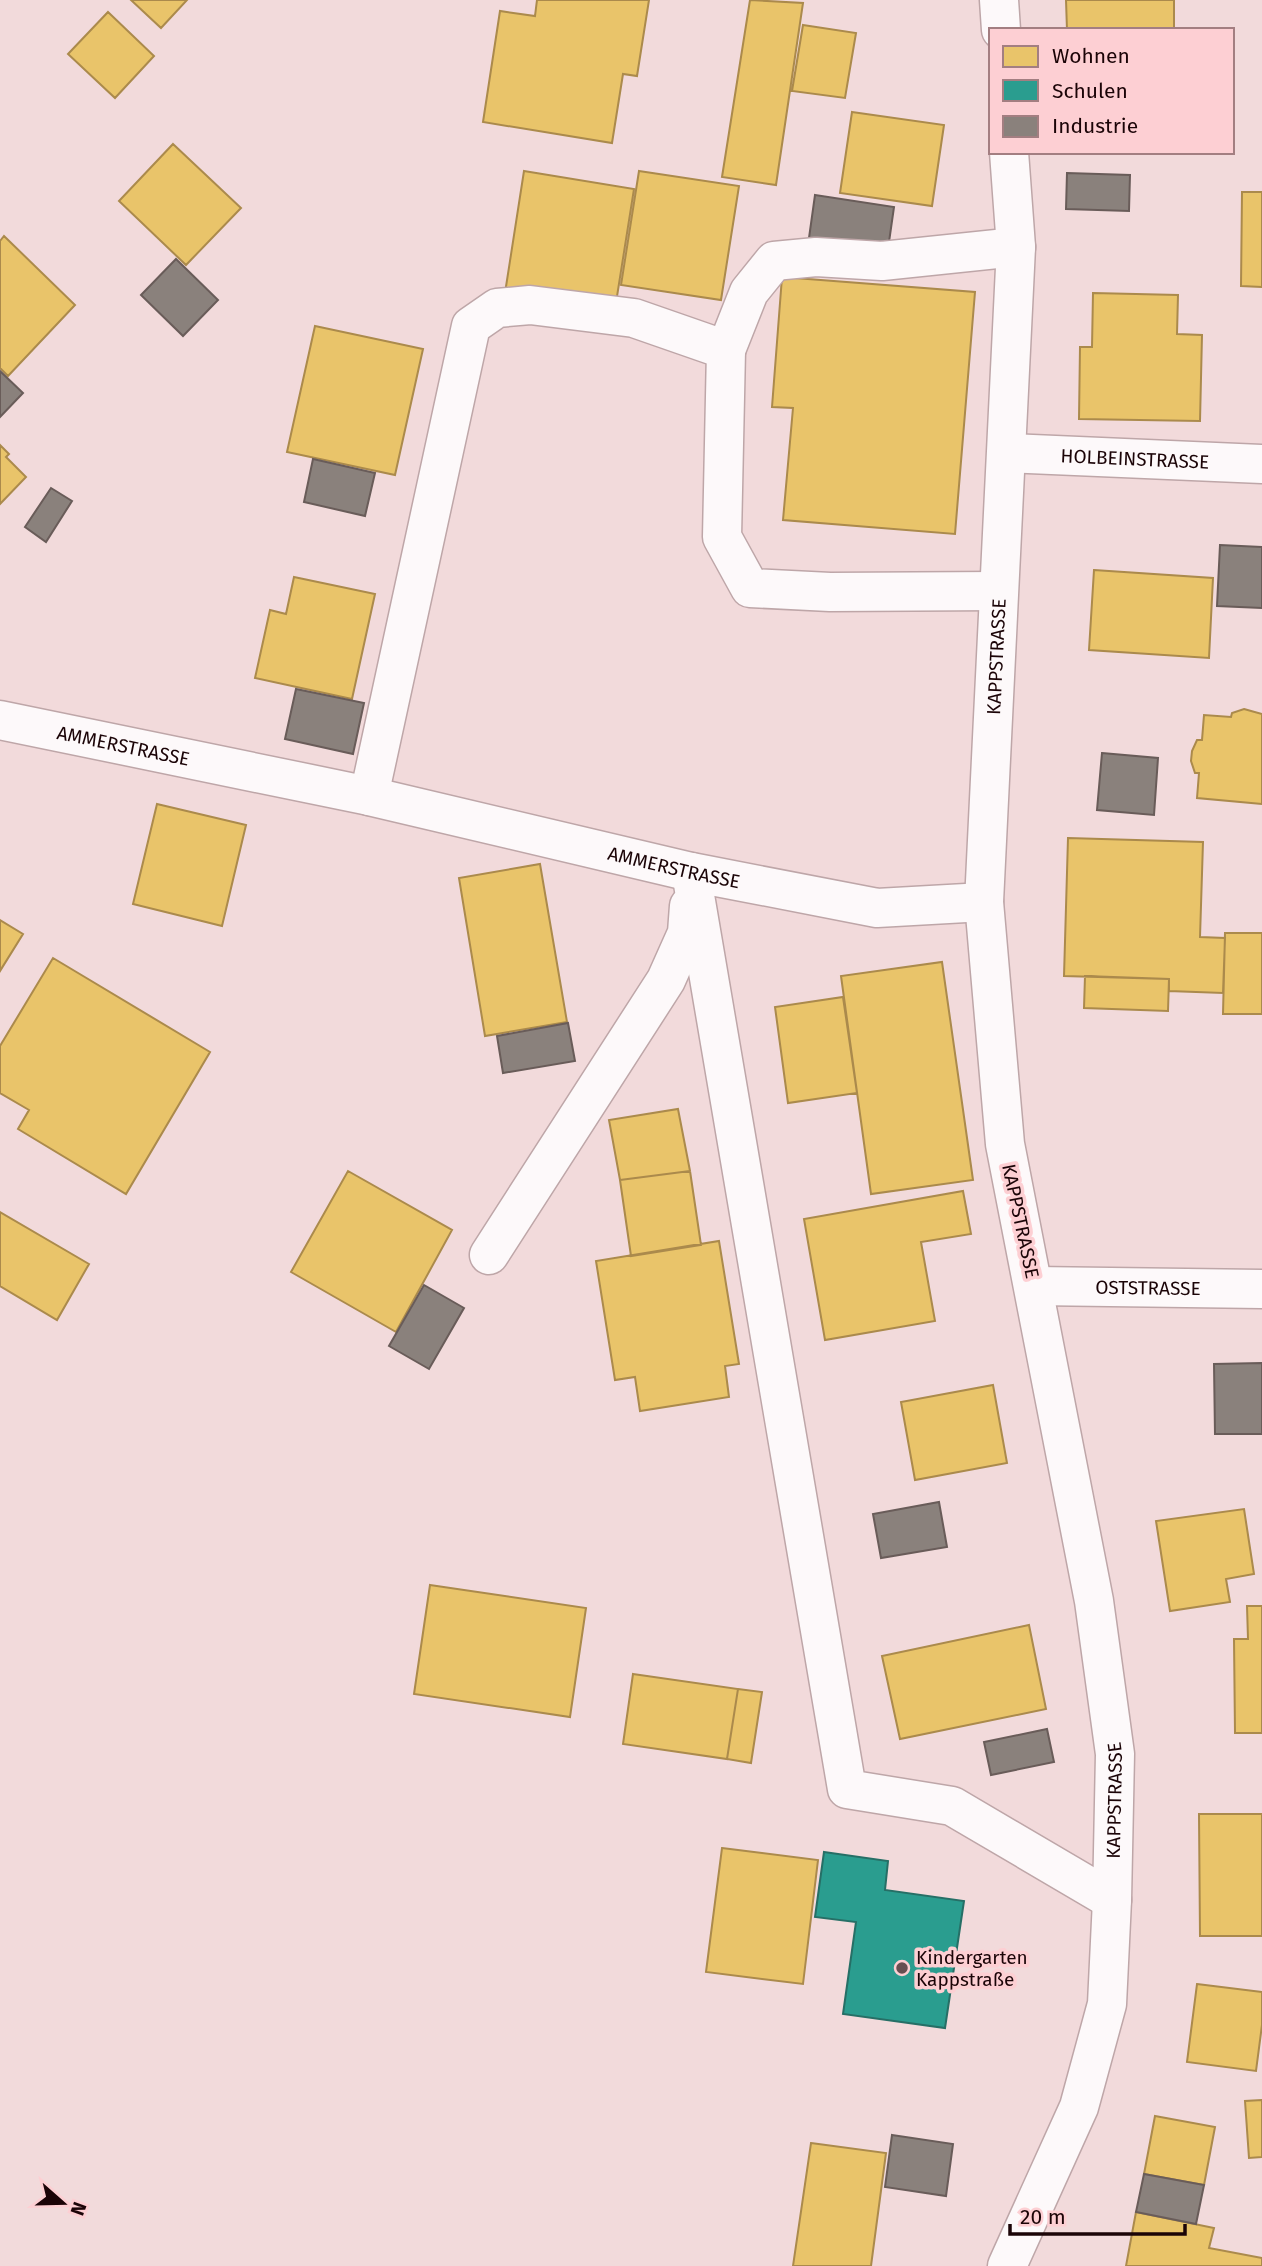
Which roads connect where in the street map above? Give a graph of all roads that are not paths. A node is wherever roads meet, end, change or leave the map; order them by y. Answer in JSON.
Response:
{"nodes":[{"id":1,"x":999,"y":0,"type":"edge"},
{"id":2,"x":1001,"y":28,"type":"edge"},
{"id":3,"x":1009,"y":154,"type":"edge"},
{"id":4,"x":1016,"y":247,"type":"junction"},
{"id":5,"x":726,"y":350,"type":"junction"},
{"id":6,"x":1007,"y":453,"type":"junction"},
{"id":7,"x":1262,"y":464,"type":"edge"},
{"id":8,"x":999,"y":591,"type":"junction"},
{"id":9,"x":0,"y":720,"type":"edge"},
{"id":10,"x":369,"y":796,"type":"junction"},
{"id":11,"x":691,"y":872,"type":"junction"},
{"id":12,"x":984,"y":902,"type":"junction"},
{"id":13,"x":489,"y":1255,"type":"dead end"},
{"id":14,"x":1034,"y":1286,"type":"junction"},
{"id":15,"x":1262,"y":1289,"type":"edge"},
{"id":16,"x":1112,"y":1900,"type":"junction"},
{"id":17,"x":1007,"y":2266,"type":"edge"}],
"edges":[{"from":1,"to":2,"type":"street"},
{"from":3,"to":4,"type":"street","name":"KAPPSTRASSE"},
{"from":4,"to":5,"type":"street"},
{"from":4,"to":6,"type":"street","name":"KAPPSTRASSE"},
{"from":5,"to":8,"type":"street"},
{"from":5,"to":10,"type":"street"},
{"from":6,"to":7,"type":"street","name":"HOLBEINSTRASSE"},
{"from":6,"to":8,"type":"street","name":"KAPPSTRASSE"},
{"from":8,"to":12,"type":"street","name":"KAPPSTRASSE"},
{"from":9,"to":10,"type":"street","name":"AMMERSTRASSE"},
{"from":10,"to":11,"type":"street","name":"AMMERSTRASSE"},
{"from":11,"to":12,"type":"street","name":"AMMERSTRASSE"},
{"from":11,"to":13,"type":"street"},
{"from":11,"to":16,"type":"street"},
{"from":12,"to":14,"type":"street","name":"KAPPSTRASSE"},
{"from":14,"to":15,"type":"street","name":"OSTSTRASSE"},
{"from":14,"to":16,"type":"street","name":"KAPPSTRASSE"},
{"from":16,"to":17,"type":"street","name":"KAPPSTRASSE"}]}
